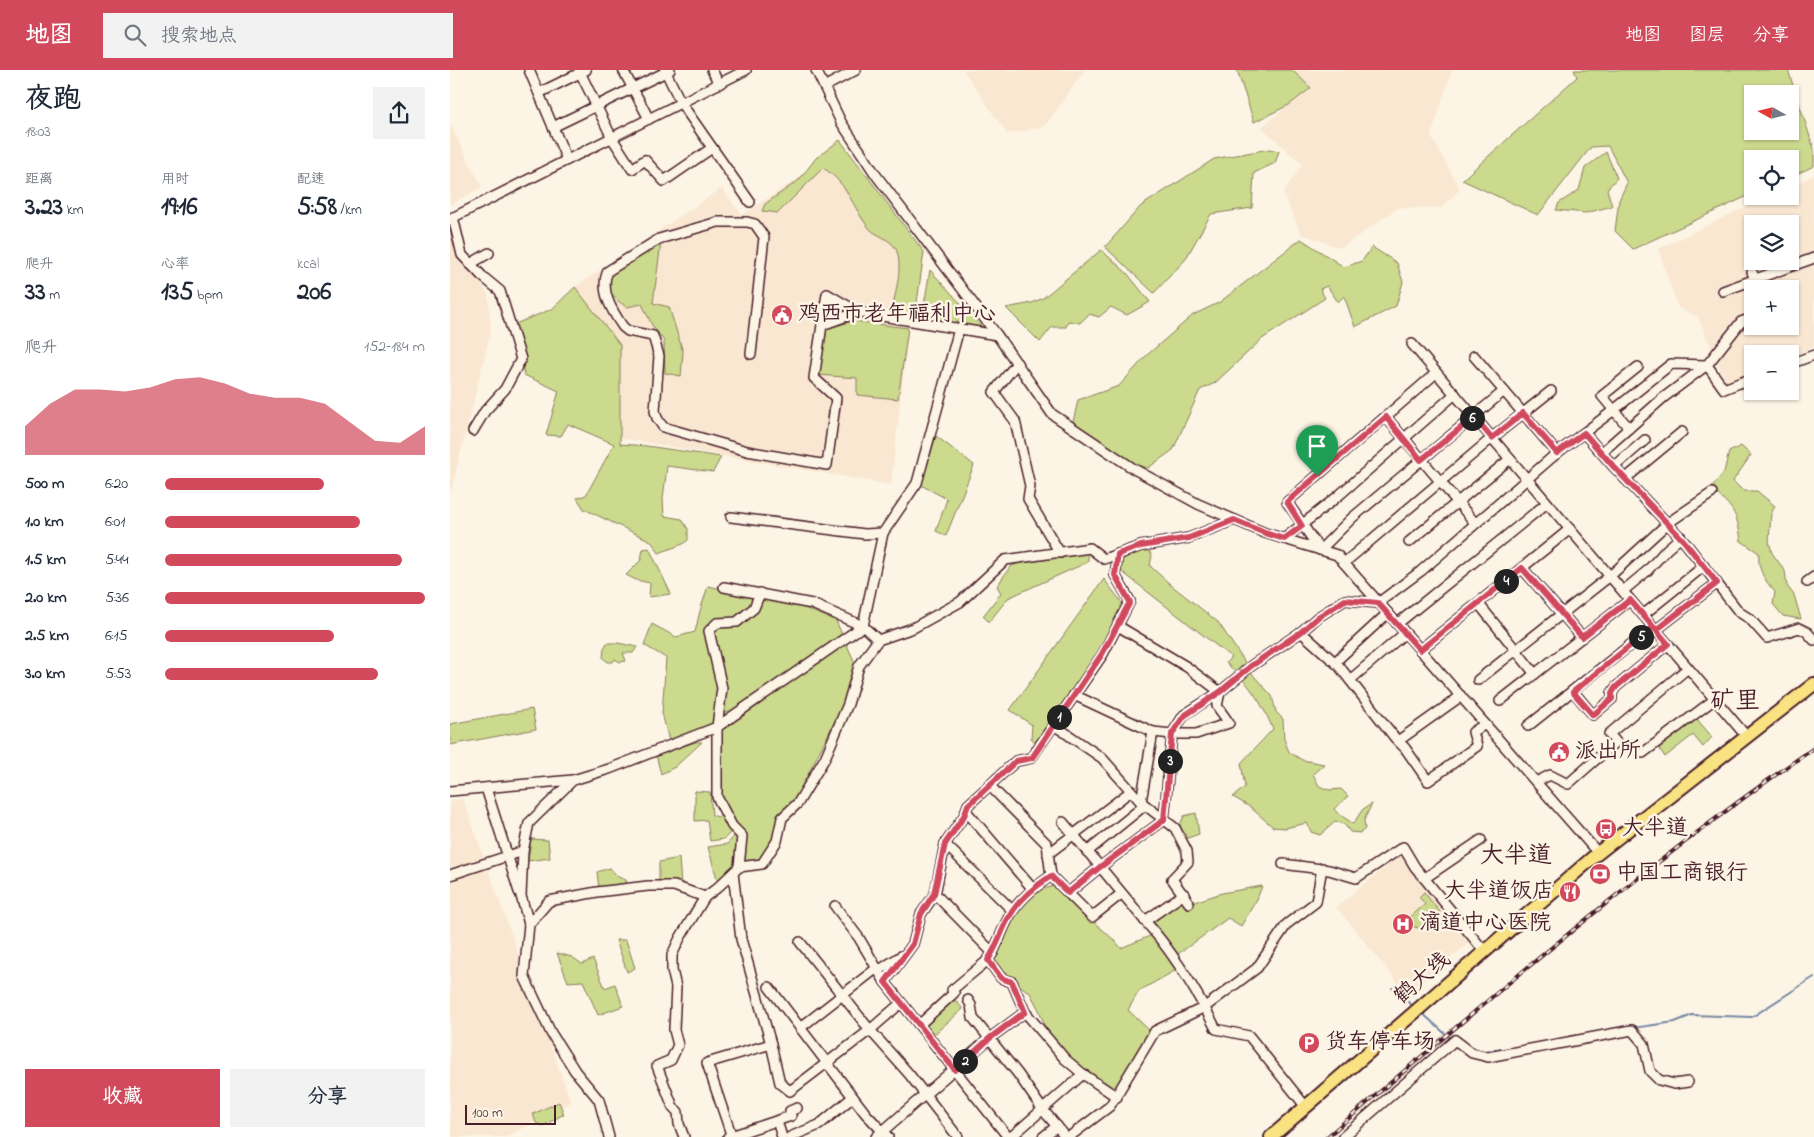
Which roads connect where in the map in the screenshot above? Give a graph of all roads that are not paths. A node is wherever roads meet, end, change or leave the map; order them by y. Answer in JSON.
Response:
{"nodes":[{"id":1,"x":529,"y":70,"type":"edge"},
{"id":2,"x":624,"y":70,"type":"edge"},
{"id":3,"x":712,"y":70,"type":"edge"},
{"id":4,"x":746,"y":70,"type":"edge"},
{"id":5,"x":816,"y":70,"type":"edge"},
{"id":6,"x":856,"y":70,"type":"edge"},
{"id":7,"x":582,"y":71,"type":"edge"},
{"id":8,"x":667,"y":71,"type":"edge"},
{"id":9,"x":719,"y":84,"type":"junction"},
{"id":10,"x":824,"y":87,"type":"junction"},
{"id":11,"x":633,"y":88,"type":"junction"},
{"id":12,"x":538,"y":93,"type":"junction"},
{"id":13,"x":681,"y":103,"type":"junction"},
{"id":14,"x":596,"y":106,"type":"junction"},
{"id":15,"x":649,"y":119,"type":"junction"},
{"id":16,"x":553,"y":127,"type":"junction"},
{"id":17,"x":612,"y":138,"type":"junction"},
{"id":18,"x":712,"y":148,"type":"junction"},
{"id":19,"x":567,"y":160,"type":"junction"},
{"id":20,"x":750,"y":202,"type":"dead end"},
{"id":21,"x":452,"y":218,"type":"edge"},
{"id":22,"x":489,"y":253,"type":"dead end"},
{"id":23,"x":1814,"y":258,"type":"edge"},
{"id":24,"x":470,"y":264,"type":"junction"},
{"id":25,"x":1753,"y":276,"type":"junction"},
{"id":26,"x":1755,"y":280,"type":"edge"},
{"id":27,"x":1724,"y":291,"type":"dead end"},
{"id":28,"x":858,"y":312,"type":"junction"},
{"id":29,"x":1744,"y":321,"type":"edge"},
{"id":30,"x":822,"y":325,"type":"junction"},
{"id":31,"x":959,"y":329,"type":"junction"},
{"id":32,"x":997,"y":335,"type":"junction"},
{"id":33,"x":1412,"y":344,"type":"dead end"},
{"id":34,"x":750,"y":354,"type":"dead end"},
{"id":35,"x":1814,"y":355,"type":"edge"},
{"id":36,"x":1474,"y":356,"type":"dead end"},
{"id":37,"x":1799,"y":361,"type":"edge"},
{"id":38,"x":1017,"y":363,"type":"junction"},
{"id":39,"x":1638,"y":366,"type":"dead end"},
{"id":40,"x":1707,"y":366,"type":"junction"},
{"id":41,"x":1436,"y":373,"type":"junction"},
{"id":42,"x":1744,"y":381,"type":"edge"},
{"id":43,"x":1504,"y":391,"type":"junction"},
{"id":44,"x":1551,"y":391,"type":"dead end"},
{"id":45,"x":1454,"y":394,"type":"junction"},
{"id":46,"x":1614,"y":410,"type":"junction"},
{"id":47,"x":1523,"y":413,"type":"junction"},
{"id":48,"x":1386,"y":417,"type":"junction"},
{"id":49,"x":1474,"y":417,"type":"junction"},
{"id":50,"x":1629,"y":428,"type":"junction"},
{"id":51,"x":473,"y":431,"type":"dead end"},
{"id":52,"x":1682,"y":432,"type":"dead end"},
{"id":53,"x":1584,"y":433,"type":"junction"},
{"id":54,"x":1492,"y":438,"type":"junction"},
{"id":55,"x":1403,"y":439,"type":"junction"},
{"id":56,"x":1645,"y":440,"type":"dead end"},
{"id":57,"x":1602,"y":452,"type":"junction"},
{"id":58,"x":1557,"y":453,"type":"junction"},
{"id":59,"x":1421,"y":460,"type":"junction"},
{"id":60,"x":1510,"y":460,"type":"junction"},
{"id":61,"x":1614,"y":467,"type":"junction"},
{"id":62,"x":1527,"y":479,"type":"junction"},
{"id":63,"x":1625,"y":479,"type":"junction"},
{"id":64,"x":1440,"y":482,"type":"junction"},
{"id":65,"x":1712,"y":492,"type":"dead end"},
{"id":66,"x":1457,"y":503,"type":"junction"},
{"id":67,"x":1547,"y":503,"type":"junction"},
{"id":68,"x":731,"y":517,"type":"dead end"},
{"id":69,"x":1234,"y":520,"type":"junction"},
{"id":70,"x":1476,"y":523,"type":"junction"},
{"id":71,"x":1668,"y":524,"type":"junction"},
{"id":72,"x":1302,"y":526,"type":"junction"},
{"id":73,"x":1570,"y":529,"type":"junction"},
{"id":74,"x":883,"y":533,"type":"junction"},
{"id":75,"x":1681,"y":537,"type":"junction"},
{"id":76,"x":1284,"y":539,"type":"junction"},
{"id":77,"x":1409,"y":542,"type":"dead end"},
{"id":78,"x":1320,"y":550,"type":"junction"},
{"id":79,"x":1060,"y":553,"type":"junction"},
{"id":80,"x":1118,"y":554,"type":"junction"},
{"id":81,"x":1344,"y":563,"type":"junction"},
{"id":82,"x":1704,"y":566,"type":"junction"},
{"id":83,"x":1522,"y":568,"type":"junction"},
{"id":84,"x":1610,"y":576,"type":"junction"},
{"id":85,"x":1717,"y":583,"type":"junction"},
{"id":86,"x":724,"y":587,"type":"dead end"},
{"id":87,"x":1623,"y":591,"type":"junction"},
{"id":88,"x":760,"y":593,"type":"junction"},
{"id":89,"x":1630,"y":600,"type":"junction"},
{"id":90,"x":1378,"y":603,"type":"junction"},
{"id":91,"x":1478,"y":603,"type":"junction"},
{"id":92,"x":1388,"y":613,"type":"junction"},
{"id":93,"x":1561,"y":614,"type":"junction"},
{"id":94,"x":1643,"y":615,"type":"junction"},
{"id":95,"x":1397,"y":624,"type":"junction"},
{"id":96,"x":863,"y":626,"type":"junction"},
{"id":97,"x":1118,"y":626,"type":"junction"},
{"id":98,"x":1655,"y":629,"type":"junction"},
{"id":99,"x":1301,"y":632,"type":"junction"},
{"id":100,"x":1405,"y":633,"type":"junction"},
{"id":101,"x":1582,"y":637,"type":"junction"},
{"id":102,"x":878,"y":640,"type":"junction"},
{"id":103,"x":1814,"y":640,"type":"edge"},
{"id":104,"x":1668,"y":644,"type":"junction"},
{"id":105,"x":1420,"y":650,"type":"junction"},
{"id":106,"x":1516,"y":650,"type":"junction"},
{"id":107,"x":1335,"y":662,"type":"junction"},
{"id":108,"x":1688,"y":668,"type":"junction"},
{"id":109,"x":1534,"y":674,"type":"junction"},
{"id":110,"x":1350,"y":680,"type":"junction"},
{"id":111,"x":1478,"y":680,"type":"dead end"},
{"id":112,"x":1814,"y":684,"type":"edge"},
{"id":113,"x":1220,"y":692,"type":"junction"},
{"id":114,"x":1573,"y":692,"type":"junction"},
{"id":115,"x":1074,"y":695,"type":"junction"},
{"id":116,"x":1461,"y":696,"type":"junction"},
{"id":117,"x":1715,"y":699,"type":"junction"},
{"id":118,"x":1500,"y":701,"type":"dead end"},
{"id":119,"x":1485,"y":724,"type":"junction"},
{"id":120,"x":1054,"y":725,"type":"junction"},
{"id":121,"x":1528,"y":726,"type":"dead end"},
{"id":122,"x":717,"y":728,"type":"junction"},
{"id":123,"x":1153,"y":732,"type":"junction"},
{"id":124,"x":1172,"y":734,"type":"junction"},
{"id":125,"x":1747,"y":737,"type":"junction"},
{"id":126,"x":1398,"y":741,"type":"junction"},
{"id":127,"x":1643,"y":753,"type":"dead end"},
{"id":128,"x":573,"y":780,"type":"junction"},
{"id":129,"x":1536,"y":782,"type":"junction"},
{"id":130,"x":989,"y":785,"type":"junction"},
{"id":131,"x":486,"y":788,"type":"junction"},
{"id":132,"x":1131,"y":791,"type":"junction"},
{"id":133,"x":450,"y":792,"type":"edge"},
{"id":134,"x":1143,"y":804,"type":"junction"},
{"id":135,"x":966,"y":811,"type":"junction"},
{"id":136,"x":1164,"y":820,"type":"junction"},
{"id":137,"x":1063,"y":822,"type":"dead end"},
{"id":138,"x":1073,"y":835,"type":"junction"},
{"id":139,"x":1481,"y":840,"type":"dead end"},
{"id":140,"x":945,"y":844,"type":"junction"},
{"id":141,"x":522,"y":850,"type":"junction"},
{"id":142,"x":1087,"y":852,"type":"junction"},
{"id":143,"x":1598,"y":853,"type":"junction"},
{"id":144,"x":1048,"y":854,"type":"junction"},
{"id":145,"x":507,"y":856,"type":"junction"},
{"id":146,"x":1282,"y":864,"type":"dead end"},
{"id":147,"x":1100,"y":867,"type":"junction"},
{"id":148,"x":1322,"y":868,"type":"junction"},
{"id":149,"x":736,"y":870,"type":"junction"},
{"id":150,"x":450,"y":875,"type":"edge"},
{"id":151,"x":1051,"y":876,"type":"junction"},
{"id":152,"x":1425,"y":878,"type":"junction"},
{"id":153,"x":1032,"y":888,"type":"junction"},
{"id":154,"x":1068,"y":893,"type":"junction"},
{"id":155,"x":934,"y":894,"type":"junction"},
{"id":156,"x":1121,"y":894,"type":"junction"},
{"id":157,"x":1184,"y":894,"type":"junction"},
{"id":158,"x":521,"y":896,"type":"junction"},
{"id":159,"x":705,"y":897,"type":"junction"},
{"id":160,"x":1189,"y":903,"type":"dead end"},
{"id":161,"x":835,"y":906,"type":"dead end"},
{"id":162,"x":1013,"y":911,"type":"junction"},
{"id":163,"x":1145,"y":921,"type":"junction"},
{"id":164,"x":529,"y":924,"type":"junction"},
{"id":165,"x":800,"y":942,"type":"dead end"},
{"id":166,"x":1485,"y":952,"type":"junction"},
{"id":167,"x":905,"y":953,"type":"junction"},
{"id":168,"x":991,"y":956,"type":"junction"},
{"id":169,"x":878,"y":969,"type":"junction"},
{"id":170,"x":885,"y":982,"type":"junction"},
{"id":171,"x":769,"y":987,"type":"dead end"},
{"id":172,"x":842,"y":994,"type":"junction"},
{"id":173,"x":968,"y":1000,"type":"dead end"},
{"id":174,"x":902,"y":1003,"type":"junction"},
{"id":175,"x":1205,"y":1007,"type":"junction"},
{"id":176,"x":1025,"y":1012,"type":"junction"},
{"id":177,"x":919,"y":1025,"type":"junction"},
{"id":178,"x":800,"y":1028,"type":"junction"},
{"id":179,"x":870,"y":1030,"type":"junction"},
{"id":180,"x":990,"y":1038,"type":"junction"},
{"id":181,"x":772,"y":1044,"type":"junction"},
{"id":182,"x":827,"y":1062,"type":"junction"},
{"id":183,"x":955,"y":1070,"type":"junction"},
{"id":184,"x":1083,"y":1074,"type":"junction"},
{"id":185,"x":1688,"y":1082,"type":"dead end"},
{"id":186,"x":925,"y":1096,"type":"junction"},
{"id":187,"x":853,"y":1097,"type":"junction"},
{"id":188,"x":1117,"y":1097,"type":"junction"},
{"id":189,"x":1306,"y":1107,"type":"junction"},
{"id":190,"x":797,"y":1108,"type":"dead end"},
{"id":191,"x":1043,"y":1110,"type":"junction"},
{"id":192,"x":777,"y":1121,"type":"junction"},
{"id":193,"x":1057,"y":1126,"type":"junction"},
{"id":194,"x":882,"y":1135,"type":"edge"},
{"id":195,"x":608,"y":1137,"type":"edge"},
{"id":196,"x":684,"y":1137,"type":"edge"},
{"id":197,"x":731,"y":1137,"type":"edge"},
{"id":198,"x":782,"y":1137,"type":"edge"},
{"id":199,"x":790,"y":1137,"type":"edge"},
{"id":200,"x":958,"y":1137,"type":"edge"},
{"id":201,"x":1010,"y":1137,"type":"edge"},
{"id":202,"x":1043,"y":1137,"type":"edge"},
{"id":203,"x":1068,"y":1137,"type":"edge"},
{"id":204,"x":1271,"y":1137,"type":"edge"},
{"id":205,"x":1343,"y":1137,"type":"edge"}],
"edges":[{"from":1,"to":12,"type":"street"},
{"from":2,"to":11,"type":"street"},
{"from":3,"to":9,"type":"street"},
{"from":4,"to":9,"type":"street"},
{"from":5,"to":10,"type":"street"},
{"from":6,"to":10,"type":"street"},
{"from":7,"to":12,"type":"street"},
{"from":7,"to":14,"type":"street"},
{"from":8,"to":11,"type":"street"},
{"from":8,"to":13,"type":"street"},
{"from":9,"to":13,"type":"street"},
{"from":10,"to":32,"type":"street"},
{"from":11,"to":14,"type":"street"},
{"from":11,"to":15,"type":"street"},
{"from":12,"to":16,"type":"street"},
{"from":13,"to":15,"type":"street"},
{"from":13,"to":18,"type":"street"},
{"from":14,"to":16,"type":"street"},
{"from":14,"to":17,"type":"street"},
{"from":15,"to":17,"type":"street"},
{"from":16,"to":19,"type":"street"},
{"from":17,"to":18,"type":"street"},
{"from":17,"to":19,"type":"street"},
{"from":18,"to":20,"type":"street"},
{"from":19,"to":21,"type":"street"},
{"from":21,"to":24,"type":"street"},
{"from":22,"to":24,"type":"street"},
{"from":23,"to":25,"type":"street"},
{"from":24,"to":51,"type":"street"},
{"from":25,"to":26,"type":"street"},
{"from":25,"to":27,"type":"street"},
{"from":28,"to":30,"type":"street"},
{"from":28,"to":30,"type":"street"},
{"from":28,"to":31,"type":"street"},
{"from":29,"to":40,"type":"street"},
{"from":30,"to":34,"type":"street"},
{"from":31,"to":32,"type":"street"},
{"from":31,"to":74,"type":"street"},
{"from":32,"to":38,"type":"street"},
{"from":33,"to":41,"type":"street"},
{"from":35,"to":37,"type":"street"},
{"from":36,"to":43,"type":"street"},
{"from":38,"to":69,"type":"street"},
{"from":38,"to":79,"type":"street"},
{"from":39,"to":46,"type":"street"},
{"from":40,"to":42,"type":"street"},
{"from":40,"to":46,"type":"street"},
{"from":40,"to":50,"type":"street"},
{"from":41,"to":45,"type":"street"},
{"from":41,"to":48,"type":"street"},
{"from":43,"to":47,"type":"street"},
{"from":43,"to":49,"type":"street"},
{"from":44,"to":47,"type":"street"},
{"from":45,"to":49,"type":"street"},
{"from":45,"to":55,"type":"street"},
{"from":46,"to":50,"type":"street"},
{"from":46,"to":53,"type":"street"},
{"from":47,"to":54,"type":"street"},
{"from":47,"to":58,"type":"street"},
{"from":48,"to":55,"type":"street"},
{"from":48,"to":72,"type":"street"},
{"from":49,"to":54,"type":"street"},
{"from":49,"to":59,"type":"street"},
{"from":50,"to":57,"type":"street"},
{"from":52,"to":63,"type":"street"},
{"from":53,"to":57,"type":"street"},
{"from":53,"to":58,"type":"street"},
{"from":54,"to":60,"type":"street"},
{"from":54,"to":64,"type":"street"},
{"from":55,"to":59,"type":"street"},
{"from":55,"to":72,"type":"street"},
{"from":56,"to":61,"type":"street"},
{"from":57,"to":61,"type":"street"},
{"from":58,"to":62,"type":"street"},
{"from":59,"to":64,"type":"street"},
{"from":59,"to":78,"type":"street"},
{"from":60,"to":62,"type":"street"},
{"from":60,"to":66,"type":"street"},
{"from":61,"to":63,"type":"street"},
{"from":62,"to":67,"type":"street"},
{"from":62,"to":70,"type":"street"},
{"from":63,"to":71,"type":"street"},
{"from":64,"to":66,"type":"street"},
{"from":64,"to":81,"type":"street"},
{"from":65,"to":71,"type":"street"},
{"from":66,"to":70,"type":"street"},
{"from":66,"to":77,"type":"street"},
{"from":67,"to":73,"type":"street"},
{"from":67,"to":95,"type":"street"},
{"from":68,"to":74,"type":"street"},
{"from":69,"to":76,"type":"street"},
{"from":69,"to":80,"type":"street"},
{"from":70,"to":90,"type":"street"},
{"from":71,"to":75,"type":"street"},
{"from":71,"to":84,"type":"street"},
{"from":72,"to":76,"type":"street"},
{"from":72,"to":78,"type":"street"},
{"from":73,"to":83,"type":"street"},
{"from":73,"to":84,"type":"street"},
{"from":74,"to":96,"type":"street"},
{"from":75,"to":82,"type":"street"},
{"from":75,"to":87,"type":"street"},
{"from":76,"to":78,"type":"street"},
{"from":78,"to":81,"type":"street"},
{"from":79,"to":80,"type":"street"},
{"from":79,"to":102,"type":"street"},
{"from":80,"to":97,"type":"street"},
{"from":81,"to":90,"type":"street"},
{"from":82,"to":85,"type":"street"},
{"from":82,"to":94,"type":"street"},
{"from":83,"to":91,"type":"street"},
{"from":83,"to":93,"type":"street"},
{"from":84,"to":87,"type":"street"},
{"from":84,"to":93,"type":"street"},
{"from":85,"to":98,"type":"street"},
{"from":85,"to":103,"type":"street"},
{"from":86,"to":88,"type":"street"},
{"from":87,"to":89,"type":"street"},
{"from":88,"to":96,"type":"street"},
{"from":88,"to":122,"type":"street"},
{"from":89,"to":94,"type":"street"},
{"from":89,"to":101,"type":"street"},
{"from":90,"to":92,"type":"street"},
{"from":90,"to":99,"type":"street"},
{"from":91,"to":105,"type":"street"},
{"from":91,"to":106,"type":"street"},
{"from":92,"to":95,"type":"street"},
{"from":92,"to":107,"type":"street"},
{"from":93,"to":101,"type":"street"},
{"from":93,"to":106,"type":"street"},
{"from":94,"to":98,"type":"street"},
{"from":95,"to":100,"type":"street"},
{"from":96,"to":102,"type":"street"},
{"from":96,"to":122,"type":"street"},
{"from":97,"to":113,"type":"street"},
{"from":97,"to":115,"type":"street"},
{"from":98,"to":104,"type":"street"},
{"from":98,"to":114,"type":"street"},
{"from":99,"to":107,"type":"street"},
{"from":99,"to":113,"type":"street"},
{"from":100,"to":105,"type":"street"},
{"from":100,"to":110,"type":"street"},
{"from":101,"to":109,"type":"street"},
{"from":102,"to":149,"type":"street"},
{"from":104,"to":108,"type":"street"},
{"from":104,"to":114,"type":"street"},
{"from":105,"to":116,"type":"street"},
{"from":106,"to":109,"type":"street"},
{"from":106,"to":111,"type":"street"},
{"from":107,"to":110,"type":"street"},
{"from":108,"to":117,"type":"street"},
{"from":108,"to":129,"type":"street"},
{"from":109,"to":118,"type":"street"},
{"from":110,"to":126,"type":"street"},
{"from":112,"to":125,"type":"highway","name":"鹤大线"},
{"from":113,"to":124,"type":"street"},
{"from":113,"to":124,"type":"street"},
{"from":114,"to":121,"type":"street"},
{"from":115,"to":120,"type":"street"},
{"from":115,"to":123,"type":"street"},
{"from":116,"to":119,"type":"street"},
{"from":116,"to":126,"type":"street"},
{"from":117,"to":125,"type":"street"},
{"from":117,"to":127,"type":"street"},
{"from":119,"to":126,"type":"street"},
{"from":119,"to":129,"type":"street"},
{"from":120,"to":130,"type":"street"},
{"from":120,"to":132,"type":"street"},
{"from":122,"to":128,"type":"street"},
{"from":122,"to":149,"type":"street"},
{"from":123,"to":124,"type":"street"},
{"from":123,"to":134,"type":"street"},
{"from":124,"to":136,"type":"street"},
{"from":125,"to":143,"type":"highway","name":"鹤大线"},
{"from":128,"to":131,"type":"street"},
{"from":128,"to":141,"type":"street"},
{"from":129,"to":143,"type":"street"},
{"from":130,"to":135,"type":"street"},
{"from":130,"to":144,"type":"street"},
{"from":131,"to":133,"type":"street"},
{"from":131,"to":145,"type":"street"},
{"from":132,"to":134,"type":"street"},
{"from":132,"to":138,"type":"street"},
{"from":134,"to":136,"type":"street"},
{"from":134,"to":142,"type":"street"},
{"from":135,"to":140,"type":"street"},
{"from":135,"to":153,"type":"street"},
{"from":136,"to":147,"type":"street"},
{"from":136,"to":157,"type":"street"},
{"from":137,"to":138,"type":"street"},
{"from":138,"to":142,"type":"street"},
{"from":138,"to":144,"type":"street"},
{"from":139,"to":152,"type":"street"},
{"from":140,"to":155,"type":"street"},
{"from":140,"to":162,"type":"street"},
{"from":141,"to":145,"type":"street"},
{"from":141,"to":158,"type":"street"},
{"from":142,"to":147,"type":"street"},
{"from":143,"to":166,"type":"highway","name":"鹤大线"},
{"from":144,"to":151,"type":"street"},
{"from":145,"to":150,"type":"street"},
{"from":145,"to":158,"type":"street"},
{"from":146,"to":148,"type":"street"},
{"from":147,"to":154,"type":"street"},
{"from":147,"to":156,"type":"street"},
{"from":148,"to":152,"type":"street"},
{"from":148,"to":175,"type":"street"},
{"from":149,"to":159,"type":"street"},
{"from":149,"to":181,"type":"street"},
{"from":151,"to":153,"type":"street"},
{"from":151,"to":154,"type":"street"},
{"from":152,"to":166,"type":"street"},
{"from":153,"to":162,"type":"street"},
{"from":154,"to":156,"type":"street"},
{"from":155,"to":167,"type":"street"},
{"from":155,"to":168,"type":"street"},
{"from":156,"to":163,"type":"street"},
{"from":157,"to":160,"type":"street"},
{"from":157,"to":163,"type":"street"},
{"from":158,"to":164,"type":"street"},
{"from":159,"to":164,"type":"street"},
{"from":159,"to":196,"type":"street"},
{"from":161,"to":169,"type":"street"},
{"from":162,"to":168,"type":"street"},
{"from":163,"to":175,"type":"street"},
{"from":164,"to":195,"type":"street"},
{"from":165,"to":172,"type":"street"},
{"from":166,"to":189,"type":"highway","name":"鹤大线"},
{"from":167,"to":169,"type":"street"},
{"from":167,"to":170,"type":"street"},
{"from":168,"to":176,"type":"street"},
{"from":168,"to":177,"type":"street"},
{"from":169,"to":170,"type":"street"},
{"from":169,"to":172,"type":"street"},
{"from":170,"to":174,"type":"street"},
{"from":171,"to":178,"type":"street"},
{"from":172,"to":178,"type":"street"},
{"from":172,"to":179,"type":"street"},
{"from":173,"to":180,"type":"street"},
{"from":174,"to":177,"type":"street"},
{"from":174,"to":179,"type":"street"},
{"from":175,"to":188,"type":"street"},
{"from":175,"to":189,"type":"street"},
{"from":176,"to":180,"type":"street"},
{"from":176,"to":184,"type":"street"},
{"from":177,"to":183,"type":"street"},
{"from":178,"to":182,"type":"street"},
{"from":179,"to":182,"type":"street"},
{"from":179,"to":186,"type":"street"},
{"from":180,"to":183,"type":"street"},
{"from":180,"to":191,"type":"street"},
{"from":181,"to":182,"type":"street"},
{"from":181,"to":197,"type":"street"},
{"from":182,"to":187,"type":"street"},
{"from":183,"to":186,"type":"street"},
{"from":183,"to":201,"type":"street"},
{"from":184,"to":188,"type":"street"},
{"from":184,"to":191,"type":"street"},
{"from":185,"to":205,"type":"street"},
{"from":186,"to":194,"type":"street"},
{"from":186,"to":200,"type":"street"},
{"from":187,"to":194,"type":"street"},
{"from":187,"to":199,"type":"street"},
{"from":188,"to":203,"type":"street"},
{"from":189,"to":204,"type":"highway","name":"鹤大线"},
{"from":190,"to":192,"type":"street"},
{"from":191,"to":193,"type":"street"},
{"from":191,"to":201,"type":"street"},
{"from":192,"to":197,"type":"street"},
{"from":192,"to":198,"type":"street"},
{"from":193,"to":202,"type":"street"},
{"from":193,"to":203,"type":"street"}]}
